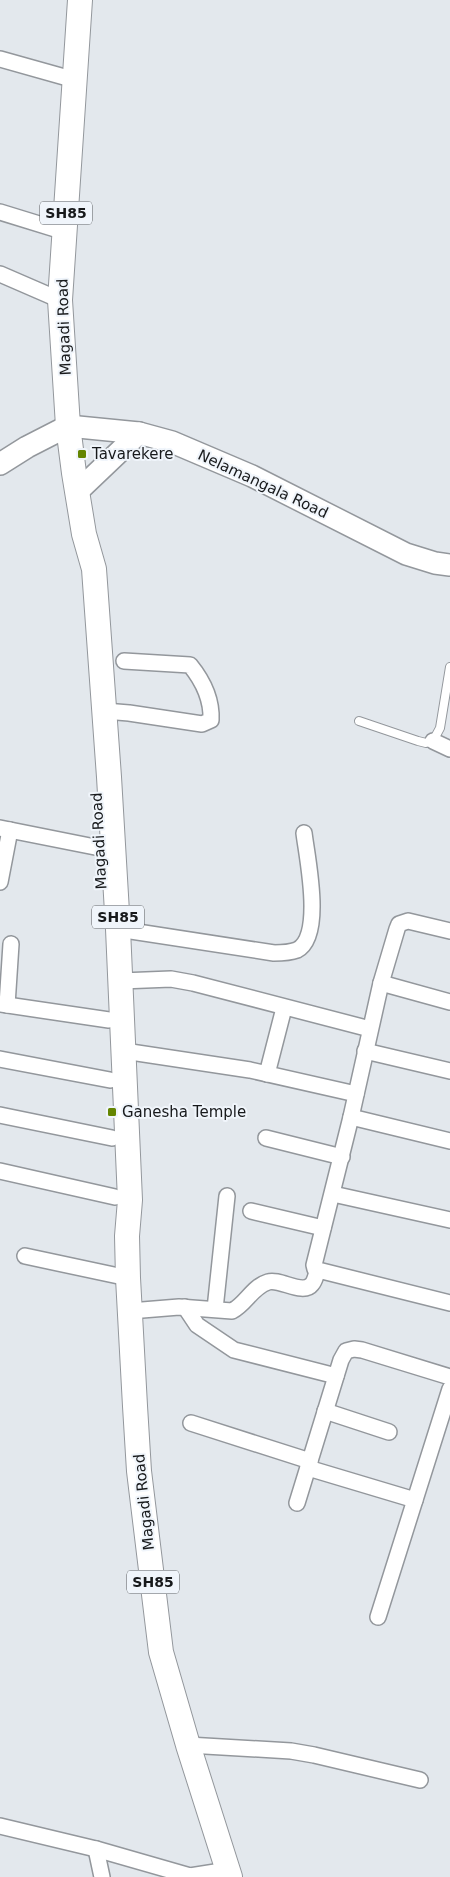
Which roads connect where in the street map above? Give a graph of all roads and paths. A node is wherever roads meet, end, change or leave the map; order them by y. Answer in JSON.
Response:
{"nodes":[{"id":1,"x":80,"y":0,"type":"edge"},
{"id":2,"x":0,"y":59,"type":"edge"},
{"id":3,"x":75,"y":80,"type":"junction"},
{"id":4,"x":0,"y":212,"type":"edge"},
{"id":5,"x":65,"y":232,"type":"junction"},
{"id":6,"x":2,"y":279,"type":"edge"},
{"id":7,"x":60,"y":300,"type":"junction"},
{"id":8,"x":68,"y":426,"type":"junction"},
{"id":9,"x":139,"y":433,"type":"junction"},
{"id":10,"x":0,"y":464,"type":"edge"},
{"id":11,"x":77,"y":492,"type":"junction"},
{"id":12,"x":450,"y":565,"type":"edge"},
{"id":13,"x":92,"y":635,"type":"junction"},
{"id":14,"x":124,"y":661,"type":"dead end"},
{"id":15,"x":450,"y":667,"type":"edge"},
{"id":16,"x":105,"y":711,"type":"junction"},
{"id":17,"x":358,"y":721,"type":"dead end"},
{"id":18,"x":433,"y":741,"type":"junction"},
{"id":19,"x":450,"y":749,"type":"edge"},
{"id":20,"x":5,"y":829,"type":"edge"},
{"id":21,"x":304,"y":833,"type":"dead end"},
{"id":22,"x":100,"y":848,"type":"junction"},
{"id":23,"x":0,"y":882,"type":"edge"},
{"id":24,"x":118,"y":929,"type":"junction"},
{"id":25,"x":450,"y":931,"type":"edge"},
{"id":26,"x":11,"y":944,"type":"dead end"},
{"id":27,"x":121,"y":981,"type":"junction"},
{"id":28,"x":381,"y":984,"type":"junction"},
{"id":29,"x":450,"y":1002,"type":"edge"},
{"id":30,"x":3,"y":1004,"type":"edge"},
{"id":31,"x":284,"y":1008,"type":"junction"},
{"id":32,"x":109,"y":1020,"type":"junction"},
{"id":33,"x":370,"y":1029,"type":"junction"},
{"id":34,"x":124,"y":1051,"type":"junction"},
{"id":35,"x":365,"y":1051,"type":"junction"},
{"id":36,"x":0,"y":1059,"type":"edge"},
{"id":37,"x":450,"y":1071,"type":"edge"},
{"id":38,"x":267,"y":1074,"type":"junction"},
{"id":39,"x":110,"y":1080,"type":"junction"},
{"id":40,"x":356,"y":1094,"type":"junction"},
{"id":41,"x":0,"y":1115,"type":"edge"},
{"id":42,"x":351,"y":1117,"type":"junction"},
{"id":43,"x":112,"y":1138,"type":"junction"},
{"id":44,"x":266,"y":1138,"type":"dead end"},
{"id":45,"x":450,"y":1141,"type":"edge"},
{"id":46,"x":342,"y":1157,"type":"junction"},
{"id":47,"x":0,"y":1171,"type":"edge"},
{"id":48,"x":333,"y":1194,"type":"junction"},
{"id":49,"x":227,"y":1196,"type":"dead end"},
{"id":50,"x":115,"y":1197,"type":"junction"},
{"id":51,"x":251,"y":1211,"type":"dead end"},
{"id":52,"x":450,"y":1220,"type":"edge"},
{"id":53,"x":323,"y":1228,"type":"junction"},
{"id":54,"x":127,"y":1236,"type":"junction"},
{"id":55,"x":25,"y":1256,"type":"dead end"},
{"id":56,"x":318,"y":1270,"type":"junction"},
{"id":57,"x":128,"y":1278,"type":"junction"},
{"id":58,"x":450,"y":1302,"type":"edge"},
{"id":59,"x":185,"y":1307,"type":"junction"},
{"id":60,"x":214,"y":1309,"type":"junction"},
{"id":61,"x":130,"y":1312,"type":"junction"},
{"id":62,"x":336,"y":1376,"type":"junction"},
{"id":63,"x":450,"y":1377,"type":"edge"},
{"id":64,"x":450,"y":1389,"type":"edge"},
{"id":65,"x":325,"y":1411,"type":"junction"},
{"id":66,"x":191,"y":1423,"type":"dead end"},
{"id":67,"x":389,"y":1432,"type":"dead end"},
{"id":68,"x":309,"y":1464,"type":"junction"},
{"id":69,"x":416,"y":1500,"type":"junction"},
{"id":70,"x":297,"y":1503,"type":"dead end"},
{"id":71,"x":378,"y":1618,"type":"dead end"},
{"id":72,"x":188,"y":1745,"type":"junction"},
{"id":73,"x":420,"y":1780,"type":"dead end"},
{"id":74,"x":0,"y":1826,"type":"edge"},
{"id":75,"x":96,"y":1849,"type":"junction"},
{"id":76,"x":229,"y":1874,"type":"edge"},
{"id":77,"x":102,"y":1877,"type":"edge"}],
"edges":[{"from":1,"to":3,"type":"main road","name":"Magadi Road","number":"SH85"},
{"from":2,"to":3,"type":"street"},
{"from":3,"to":5,"type":"main road","name":"Magadi Road","number":"SH85"},
{"from":4,"to":5,"type":"street"},
{"from":5,"to":7,"type":"main road","name":"Magadi Road","number":"SH85"},
{"from":6,"to":7,"type":"street"},
{"from":7,"to":8,"type":"main road","name":"Magadi Road","number":"SH85"},
{"from":8,"to":9,"type":"main road","name":"Nelamangala Road"},
{"from":8,"to":10,"type":"main road"},
{"from":8,"to":11,"type":"main road","name":"Magadi Road","number":"SH85"},
{"from":9,"to":11,"type":"main road"},
{"from":9,"to":12,"type":"main road","name":"Nelamangala Road"},
{"from":11,"to":13,"type":"main road","name":"Magadi Road","number":"SH85"},
{"from":13,"to":16,"type":"main road","name":"Magadi Road","number":"SH85"},
{"from":13,"to":22,"type":"main road","name":"Magadi Road","number":"SH85"},
{"from":14,"to":16,"type":"street"},
{"from":15,"to":18,"type":"lane"},
{"from":16,"to":24,"type":"main road","name":"Magadi Road","number":"SH85"},
{"from":17,"to":18,"type":"lane"},
{"from":18,"to":19,"type":"street"},
{"from":20,"to":22,"type":"street"},
{"from":20,"to":23,"type":"street"},
{"from":21,"to":24,"type":"street"},
{"from":22,"to":32,"type":"main road","name":"Magadi Road","number":"SH85"},
{"from":24,"to":27,"type":"main road","name":"Magadi Road","number":"SH85"},
{"from":25,"to":28,"type":"street"},
{"from":26,"to":30,"type":"street"},
{"from":27,"to":31,"type":"street"},
{"from":27,"to":34,"type":"main road","name":"Magadi Road","number":"SH85"},
{"from":28,"to":29,"type":"street"},
{"from":28,"to":33,"type":"street"},
{"from":30,"to":32,"type":"street"},
{"from":31,"to":33,"type":"street"},
{"from":31,"to":38,"type":"street"},
{"from":32,"to":39,"type":"main road","name":"Magadi Road","number":"SH85"},
{"from":33,"to":35,"type":"street"},
{"from":34,"to":38,"type":"street"},
{"from":34,"to":54,"type":"main road","name":"Magadi Road","number":"SH85"},
{"from":35,"to":37,"type":"street"},
{"from":35,"to":40,"type":"street"},
{"from":36,"to":39,"type":"street"},
{"from":38,"to":40,"type":"street"},
{"from":39,"to":43,"type":"main road","name":"Magadi Road","number":"SH85"},
{"from":40,"to":42,"type":"street"},
{"from":41,"to":43,"type":"street"},
{"from":42,"to":45,"type":"street"},
{"from":42,"to":46,"type":"street"},
{"from":43,"to":50,"type":"main road","name":"Magadi Road","number":"SH85"},
{"from":44,"to":46,"type":"street"},
{"from":46,"to":48,"type":"street"},
{"from":47,"to":50,"type":"street"},
{"from":48,"to":52,"type":"street"},
{"from":48,"to":53,"type":"street"},
{"from":49,"to":60,"type":"street"},
{"from":50,"to":54,"type":"main road","name":"Magadi Road","number":"SH85"},
{"from":51,"to":53,"type":"street"},
{"from":53,"to":56,"type":"street"},
{"from":54,"to":57,"type":"main road","name":"Magadi Road","number":"SH85"},
{"from":55,"to":57,"type":"street"},
{"from":56,"to":58,"type":"street"},
{"from":56,"to":60,"type":"street"},
{"from":57,"to":61,"type":"main road","name":"Magadi Road","number":"SH85"},
{"from":59,"to":60,"type":"street"},
{"from":59,"to":61,"type":"street"},
{"from":59,"to":62,"type":"street"},
{"from":61,"to":72,"type":"main road","name":"Magadi Road","number":"SH85"},
{"from":62,"to":63,"type":"street"},
{"from":62,"to":65,"type":"street"},
{"from":64,"to":69,"type":"street"},
{"from":65,"to":67,"type":"street"},
{"from":65,"to":68,"type":"street"},
{"from":66,"to":68,"type":"street"},
{"from":68,"to":69,"type":"street"},
{"from":68,"to":70,"type":"street"},
{"from":69,"to":71,"type":"street"},
{"from":72,"to":73,"type":"street"},
{"from":72,"to":76,"type":"main road","name":"Magadi Road","number":"SH85"},
{"from":74,"to":75,"type":"street"},
{"from":75,"to":76,"type":"street"},
{"from":75,"to":77,"type":"street"}]}
